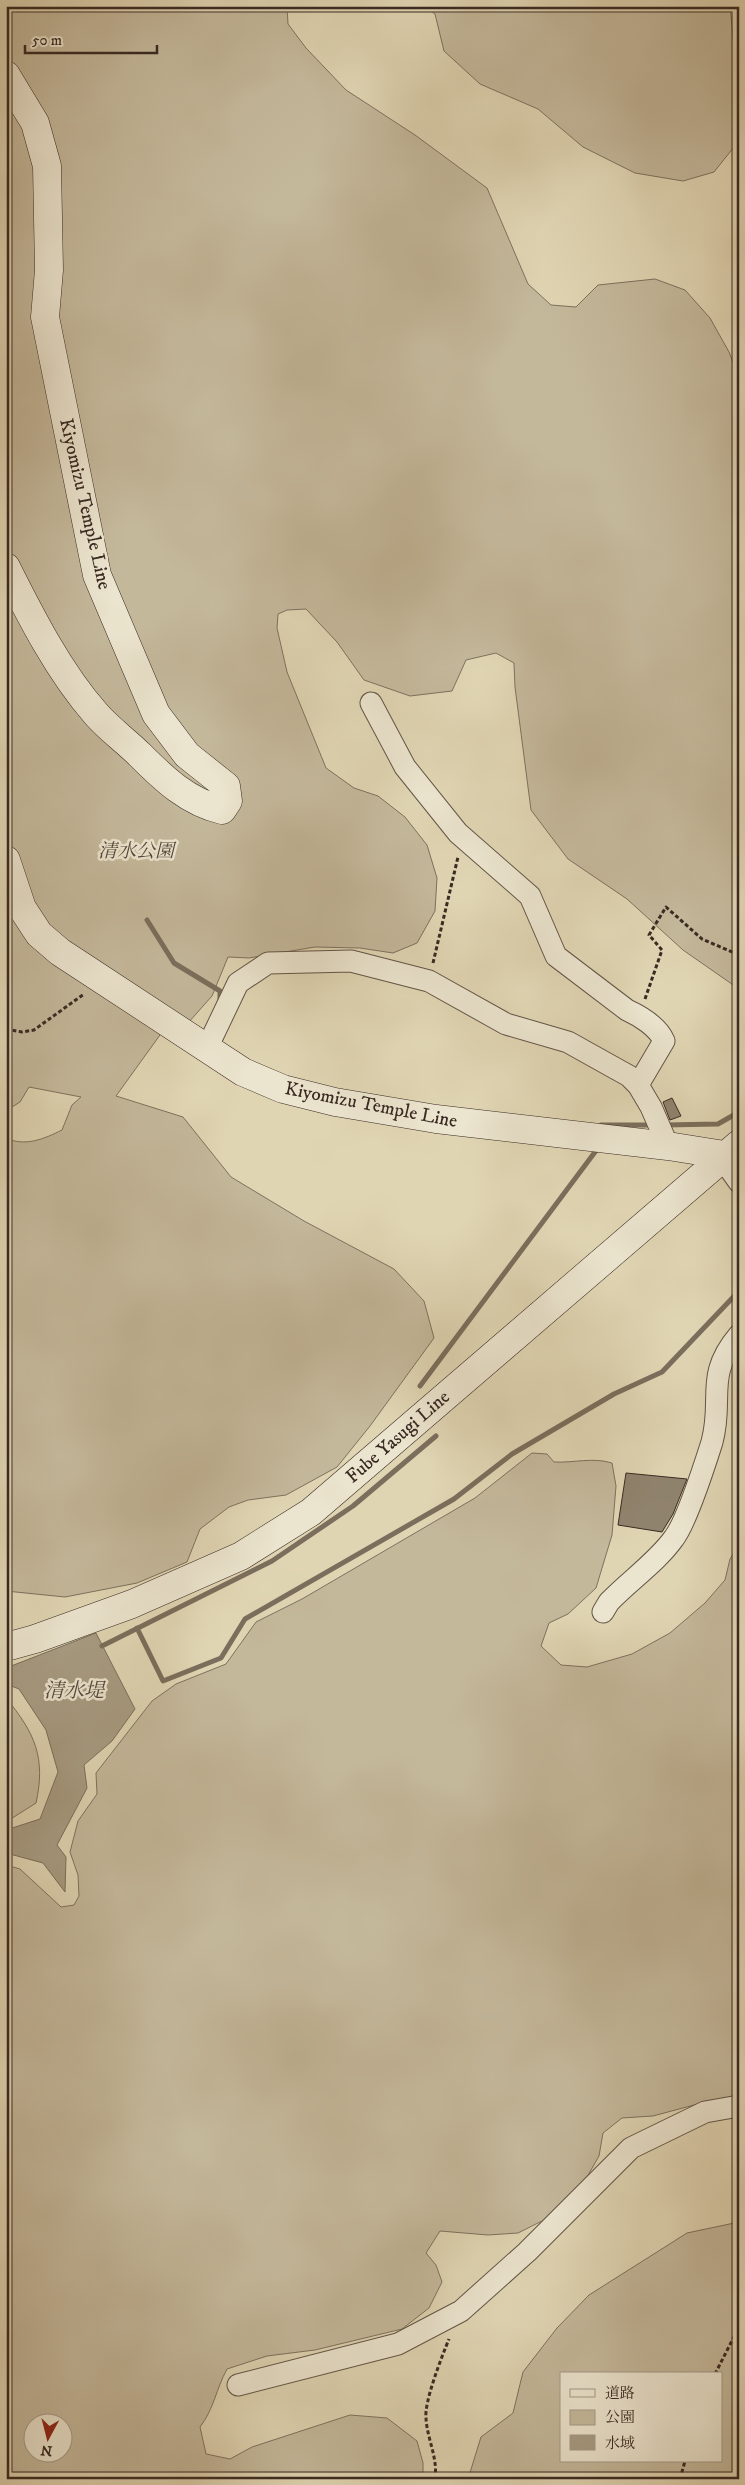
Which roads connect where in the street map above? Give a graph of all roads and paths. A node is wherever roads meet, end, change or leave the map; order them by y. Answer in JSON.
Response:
{"nodes":[{"id":1,"x":6,"y":75,"type":"edge"},
{"id":2,"x":6,"y":567,"type":"edge"},
{"id":3,"x":371,"y":703,"type":"dead end"},
{"id":4,"x":463,"y":837,"type":"junction"},
{"id":5,"x":6,"y":860,"type":"edge"},
{"id":6,"x":739,"y":955,"type":"edge"},
{"id":7,"x":103,"y":980,"type":"junction"},
{"id":8,"x":429,"y":981,"type":"junction"},
{"id":9,"x":640,"y":1016,"type":"junction"},
{"id":10,"x":6,"y":1029,"type":"edge"},
{"id":11,"x":207,"y":1048,"type":"junction"},
{"id":12,"x":638,"y":1085,"type":"junction"},
{"id":13,"x":668,"y":1146,"type":"junction"},
{"id":14,"x":734,"y":1152,"type":"edge"},
{"id":15,"x":739,"y":1182,"type":"edge"},
{"id":16,"x":739,"y":1335,"type":"edge"},
{"id":17,"x":603,"y":1612,"type":"dead end"},
{"id":18,"x":6,"y":1647,"type":"edge"},
{"id":19,"x":739,"y":2106,"type":"edge"},
{"id":20,"x":461,"y":2311,"type":"junction"},
{"id":21,"x":739,"y":2327,"type":"edge"},
{"id":22,"x":716,"y":2372,"type":"edge"},
{"id":23,"x":238,"y":2384,"type":"dead end"},
{"id":24,"x":685,"y":2462,"type":"edge"},
{"id":25,"x":435,"y":2479,"type":"edge"},
{"id":26,"x":680,"y":2479,"type":"edge"}],
"edges":[{"from":1,"to":2,"type":"main road","name":"Kiyomizu Temple Line"},
{"from":3,"to":4,"type":"street"},
{"from":4,"to":8,"type":"path"},
{"from":4,"to":9,"type":"street"},
{"from":5,"to":7,"type":"main road","name":"Kiyomizu Temple Line"},
{"from":6,"to":9,"type":"path"},
{"from":7,"to":10,"type":"path"},
{"from":7,"to":11,"type":"main road","name":"Kiyomizu Temple Line"},
{"from":8,"to":11,"type":"street"},
{"from":8,"to":12,"type":"street"},
{"from":9,"to":12,"type":"street"},
{"from":11,"to":13,"type":"main road","name":"Kiyomizu Temple Line"},
{"from":12,"to":13,"type":"street"},
{"from":13,"to":14,"type":"main road","name":"Kiyomizu Temple Line"},
{"from":14,"to":15,"type":"street"},
{"from":14,"to":18,"type":"main road","name":"Fube Yasugi Line"},
{"from":16,"to":17,"type":"street"},
{"from":19,"to":20,"type":"street"},
{"from":20,"to":23,"type":"street"},
{"from":20,"to":25,"type":"path"},
{"from":21,"to":22,"type":"path"},
{"from":24,"to":26,"type":"path"}]}
